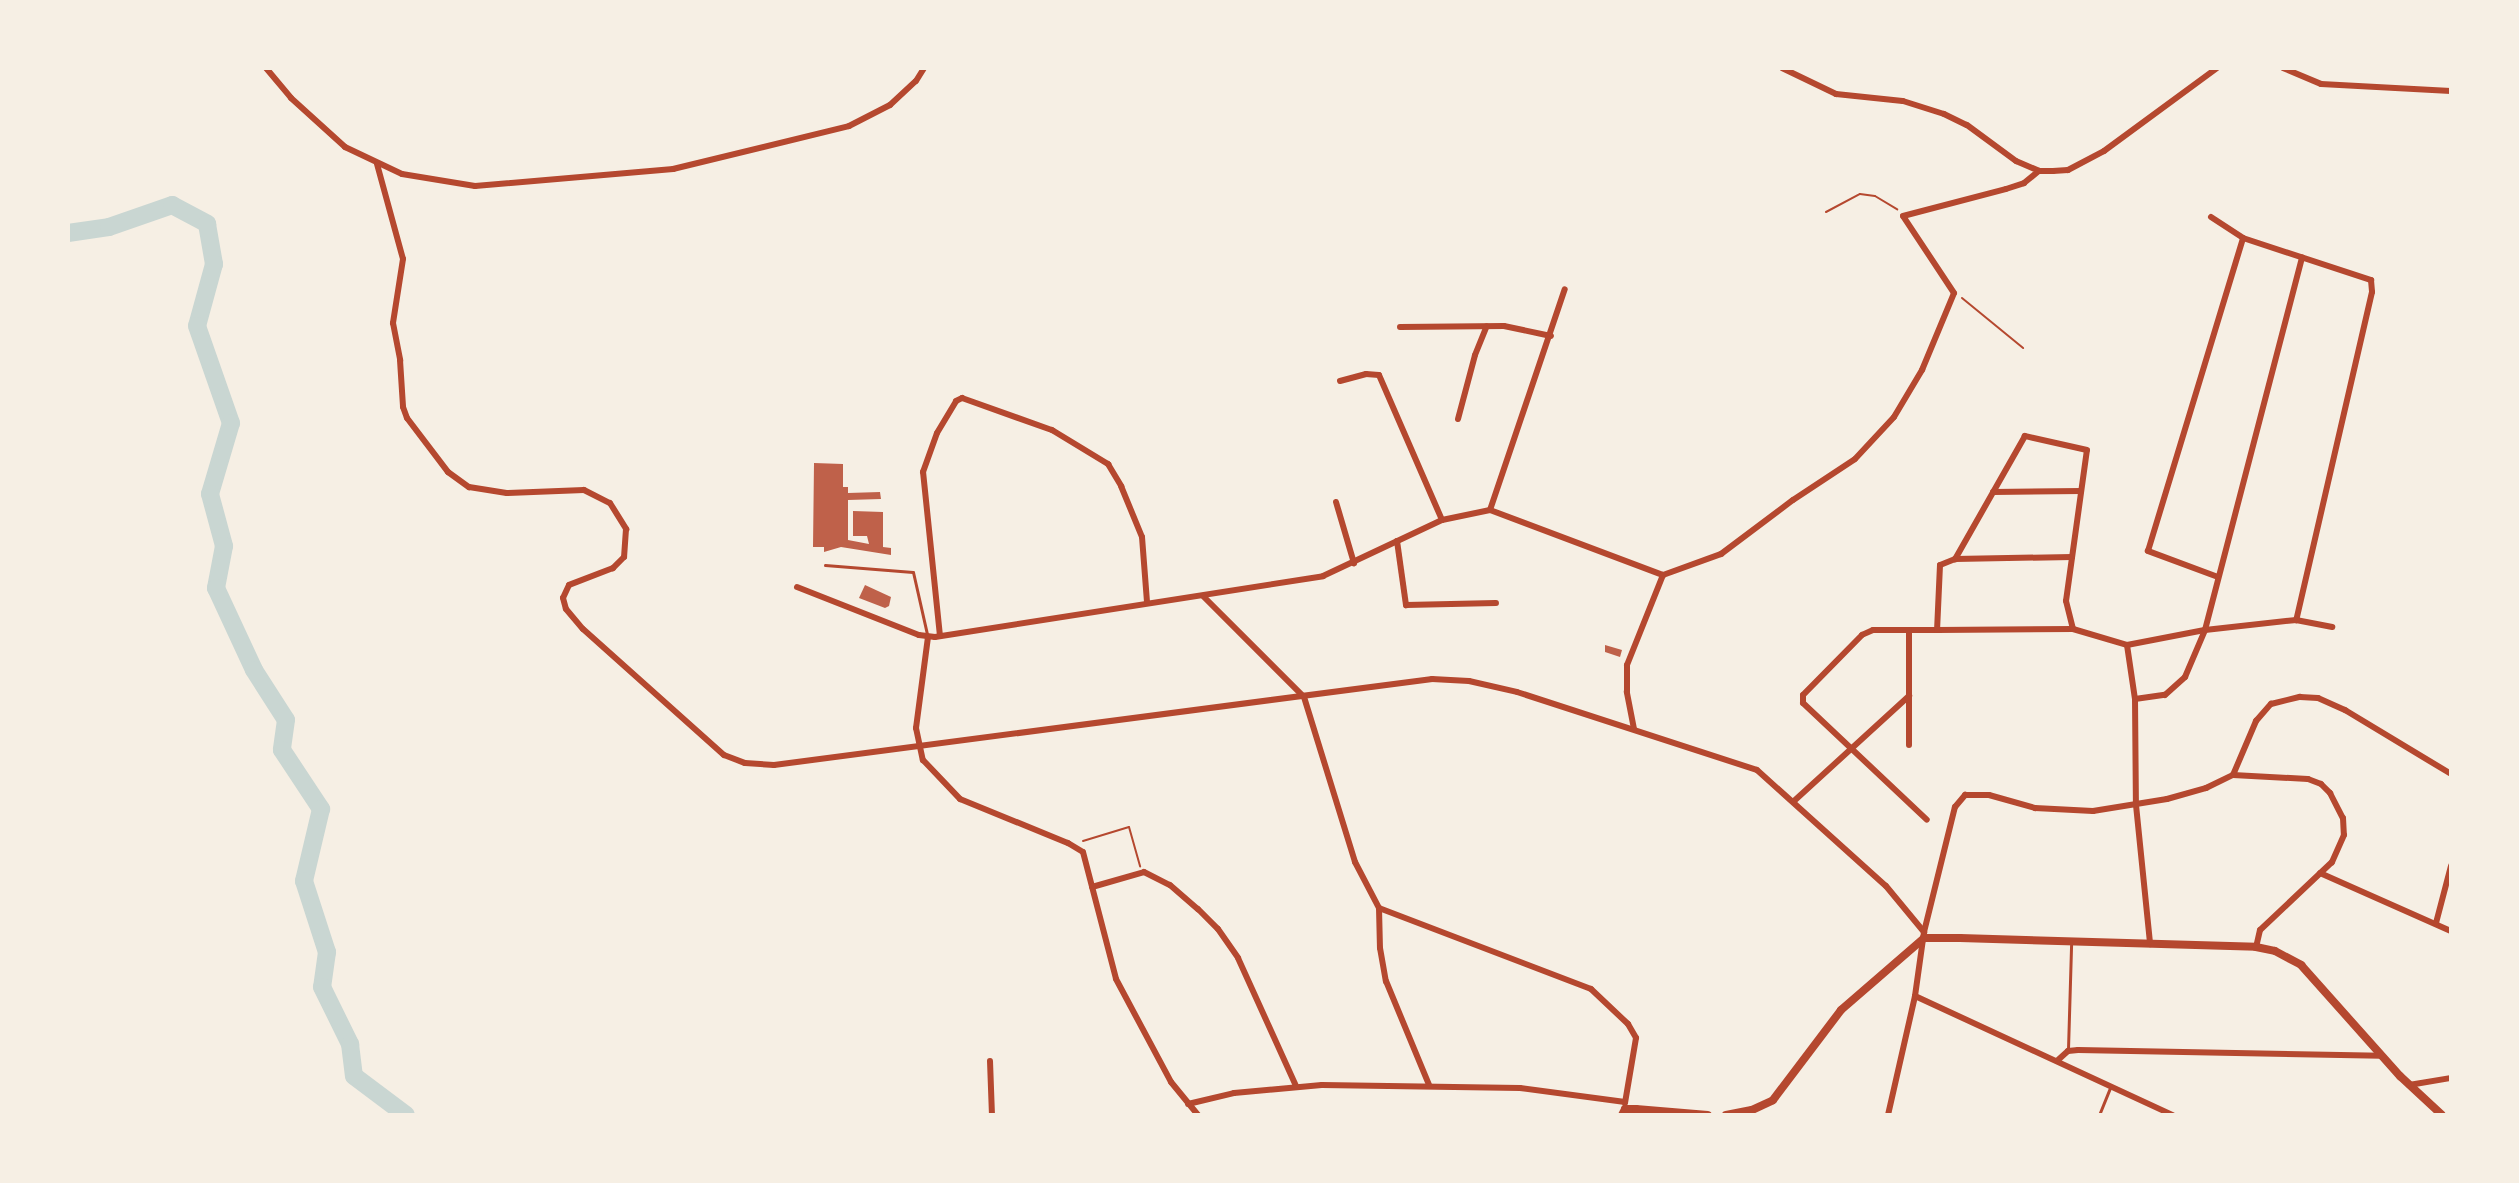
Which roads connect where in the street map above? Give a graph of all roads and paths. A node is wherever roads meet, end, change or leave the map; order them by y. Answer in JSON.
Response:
{"nodes":[{"id":1,"x":266,"y":68,"type":"edge"},
{"id":2,"x":924,"y":68,"type":"edge"},
{"id":3,"x":1782,"y":68,"type":"edge"},
{"id":4,"x":2217,"y":68,"type":"edge"},
{"id":5,"x":2283,"y":68,"type":"edge"},
{"id":6,"x":2451,"y":91,"type":"edge"},
{"id":7,"x":377,"y":164,"type":"junction"},
{"id":8,"x":2039,"y":171,"type":"junction"},
{"id":9,"x":1826,"y":212,"type":"dead end"},
{"id":10,"x":1903,"y":216,"type":"junction"},
{"id":11,"x":2211,"y":217,"type":"dead end"},
{"id":12,"x":2243,"y":238,"type":"junction"},
{"id":13,"x":2302,"y":257,"type":"junction"},
{"id":14,"x":1565,"y":289,"type":"dead end"},
{"id":15,"x":1954,"y":293,"type":"junction"},
{"id":16,"x":1487,"y":326,"type":"junction"},
{"id":17,"x":1400,"y":327,"type":"dead end"},
{"id":18,"x":1551,"y":336,"type":"junction"},
{"id":19,"x":2023,"y":348,"type":"dead end"},
{"id":20,"x":1340,"y":381,"type":"dead end"},
{"id":21,"x":1458,"y":419,"type":"dead end"},
{"id":22,"x":2081,"y":491,"type":"junction"},
{"id":23,"x":1993,"y":492,"type":"junction"},
{"id":24,"x":1336,"y":502,"type":"dead end"},
{"id":25,"x":1490,"y":510,"type":"junction"},
{"id":26,"x":1442,"y":520,"type":"junction"},
{"id":27,"x":1397,"y":541,"type":"junction"},
{"id":28,"x":2072,"y":557,"type":"junction"},
{"id":29,"x":1955,"y":559,"type":"junction"},
{"id":30,"x":1354,"y":563,"type":"junction"},
{"id":31,"x":825,"y":565,"type":"dead end"},
{"id":32,"x":1663,"y":575,"type":"junction"},
{"id":33,"x":2218,"y":577,"type":"junction"},
{"id":34,"x":797,"y":587,"type":"dead end"},
{"id":35,"x":1203,"y":596,"type":"junction"},
{"id":36,"x":1147,"y":602,"type":"junction"},
{"id":37,"x":1496,"y":603,"type":"dead end"},
{"id":38,"x":2296,"y":620,"type":"junction"},
{"id":39,"x":2332,"y":627,"type":"dead end"},
{"id":40,"x":2073,"y":629,"type":"junction"},
{"id":41,"x":1909,"y":630,"type":"junction"},
{"id":42,"x":1937,"y":630,"type":"junction"},
{"id":43,"x":2205,"y":630,"type":"junction"},
{"id":44,"x":940,"y":636,"type":"junction"},
{"id":45,"x":928,"y":637,"type":"junction"},
{"id":46,"x":2127,"y":645,"type":"junction"},
{"id":47,"x":1909,"y":696,"type":"junction"},
{"id":48,"x":1304,"y":697,"type":"junction"},
{"id":49,"x":2135,"y":699,"type":"junction"},
{"id":50,"x":1634,"y":729,"type":"junction"},
{"id":51,"x":1909,"y":745,"type":"dead end"},
{"id":52,"x":918,"y":748,"type":"junction"},
{"id":53,"x":1851,"y":749,"type":"junction"},
{"id":54,"x":2451,"y":774,"type":"edge"},
{"id":55,"x":2233,"y":775,"type":"junction"},
{"id":56,"x":1794,"y":801,"type":"junction"},
{"id":57,"x":2136,"y":805,"type":"junction"},
{"id":58,"x":1927,"y":820,"type":"dead end"},
{"id":59,"x":1076,"y":847,"type":"junction"},
{"id":60,"x":2451,"y":866,"type":"edge"},
{"id":61,"x":1139,"y":872,"type":"junction"},
{"id":62,"x":2320,"y":873,"type":"junction"},
{"id":63,"x":1092,"y":887,"type":"junction"},
{"id":64,"x":1379,"y":908,"type":"junction"},
{"id":65,"x":2436,"y":923,"type":"junction"},
{"id":66,"x":2451,"y":931,"type":"edge"},
{"id":67,"x":1924,"y":935,"type":"junction"},
{"id":68,"x":2071,"y":941,"type":"junction"},
{"id":69,"x":2150,"y":944,"type":"junction"},
{"id":70,"x":2256,"y":947,"type":"junction"},
{"id":71,"x":1915,"y":996,"type":"junction"},
{"id":72,"x":2068,"y":1051,"type":"junction"},
{"id":73,"x":2381,"y":1056,"type":"junction"},
{"id":74,"x":2058,"y":1060,"type":"junction"},
{"id":75,"x":990,"y":1061,"type":"dead end"},
{"id":76,"x":2451,"y":1078,"type":"edge"},
{"id":77,"x":1429,"y":1085,"type":"junction"},
{"id":78,"x":2409,"y":1085,"type":"junction"},
{"id":79,"x":1296,"y":1086,"type":"junction"},
{"id":80,"x":2110,"y":1088,"type":"junction"},
{"id":81,"x":1188,"y":1104,"type":"junction"},
{"id":82,"x":1624,"y":1109,"type":"edge"},
{"id":83,"x":992,"y":1115,"type":"edge"},
{"id":84,"x":1198,"y":1115,"type":"edge"},
{"id":85,"x":1708,"y":1115,"type":"edge"},
{"id":86,"x":1726,"y":1115,"type":"edge"},
{"id":87,"x":1888,"y":1115,"type":"edge"},
{"id":88,"x":2099,"y":1115,"type":"edge"},
{"id":89,"x":2173,"y":1115,"type":"edge"},
{"id":90,"x":2442,"y":1115,"type":"edge"}],
"edges":[{"from":1,"to":7,"type":"street"},
{"from":2,"to":7,"type":"street"},
{"from":3,"to":8,"type":"street"},
{"from":4,"to":8,"type":"street"},
{"from":5,"to":6,"type":"street"},
{"from":7,"to":52,"type":"street"},
{"from":8,"to":10,"type":"street"},
{"from":9,"to":10,"type":"path"},
{"from":10,"to":15,"type":"street"},
{"from":11,"to":12,"type":"street"},
{"from":12,"to":13,"type":"street"},
{"from":12,"to":33,"type":"street"},
{"from":13,"to":33,"type":"street"},
{"from":13,"to":38,"type":"street"},
{"from":14,"to":18,"type":"street"},
{"from":15,"to":19,"type":"path"},
{"from":15,"to":32,"type":"street"},
{"from":16,"to":17,"type":"street"},
{"from":16,"to":18,"type":"street"},
{"from":16,"to":21,"type":"street"},
{"from":18,"to":25,"type":"street"},
{"from":20,"to":26,"type":"street"},
{"from":22,"to":23,"type":"street"},
{"from":22,"to":23,"type":"street"},
{"from":22,"to":28,"type":"street"},
{"from":23,"to":29,"type":"street"},
{"from":24,"to":30,"type":"street"},
{"from":25,"to":26,"type":"street"},
{"from":25,"to":32,"type":"street"},
{"from":26,"to":27,"type":"street"},
{"from":27,"to":30,"type":"street"},
{"from":27,"to":37,"type":"street"},
{"from":28,"to":29,"type":"street"},
{"from":28,"to":40,"type":"street"},
{"from":29,"to":42,"type":"street"},
{"from":30,"to":35,"type":"street"},
{"from":31,"to":45,"type":"lane"},
{"from":32,"to":50,"type":"street"},
{"from":33,"to":43,"type":"street"},
{"from":34,"to":45,"type":"street"},
{"from":35,"to":36,"type":"street"},
{"from":35,"to":48,"type":"street"},
{"from":36,"to":44,"type":"street"},
{"from":36,"to":44,"type":"street"},
{"from":38,"to":39,"type":"street"},
{"from":38,"to":43,"type":"street"},
{"from":40,"to":42,"type":"street"},
{"from":40,"to":46,"type":"street"},
{"from":41,"to":42,"type":"street"},
{"from":41,"to":47,"type":"street"},
{"from":41,"to":53,"type":"street"},
{"from":43,"to":46,"type":"street"},
{"from":43,"to":49,"type":"street"},
{"from":44,"to":45,"type":"street"},
{"from":45,"to":52,"type":"street"},
{"from":46,"to":49,"type":"street"},
{"from":47,"to":51,"type":"street"},
{"from":47,"to":53,"type":"street"},
{"from":48,"to":50,"type":"street"},
{"from":48,"to":52,"type":"street"},
{"from":48,"to":64,"type":"street"},
{"from":49,"to":57,"type":"street"},
{"from":50,"to":56,"type":"street"},
{"from":52,"to":59,"type":"street"},
{"from":53,"to":56,"type":"street"},
{"from":53,"to":58,"type":"street"},
{"from":54,"to":55,"type":"street"},
{"from":55,"to":57,"type":"street"},
{"from":55,"to":62,"type":"street"},
{"from":56,"to":67,"type":"street"},
{"from":57,"to":67,"type":"street"},
{"from":57,"to":69,"type":"street"},
{"from":59,"to":61,"type":"path"},
{"from":59,"to":63,"type":"street"},
{"from":60,"to":65,"type":"street"},
{"from":61,"to":63,"type":"street"},
{"from":61,"to":79,"type":"street"},
{"from":62,"to":65,"type":"street"},
{"from":62,"to":70,"type":"street"},
{"from":63,"to":81,"type":"street"},
{"from":64,"to":77,"type":"street"},
{"from":64,"to":82,"type":"street"},
{"from":65,"to":66,"type":"street"},
{"from":67,"to":68,"type":"main road"},
{"from":67,"to":71,"type":"street"},
{"from":67,"to":86,"type":"main road"},
{"from":68,"to":69,"type":"main road"},
{"from":68,"to":72,"type":"lane"},
{"from":69,"to":70,"type":"main road"},
{"from":70,"to":73,"type":"main road"},
{"from":71,"to":74,"type":"street"},
{"from":71,"to":87,"type":"street"},
{"from":72,"to":73,"type":"street"},
{"from":72,"to":74,"type":"street"},
{"from":73,"to":78,"type":"main road"},
{"from":74,"to":80,"type":"street"},
{"from":75,"to":83,"type":"street"},
{"from":76,"to":78,"type":"street"},
{"from":77,"to":79,"type":"street"},
{"from":77,"to":82,"type":"street"},
{"from":78,"to":90,"type":"main road"},
{"from":79,"to":81,"type":"street"},
{"from":80,"to":88,"type":"lane"},
{"from":80,"to":89,"type":"street"},
{"from":81,"to":84,"type":"street"},
{"from":82,"to":85,"type":"main road"}]}
